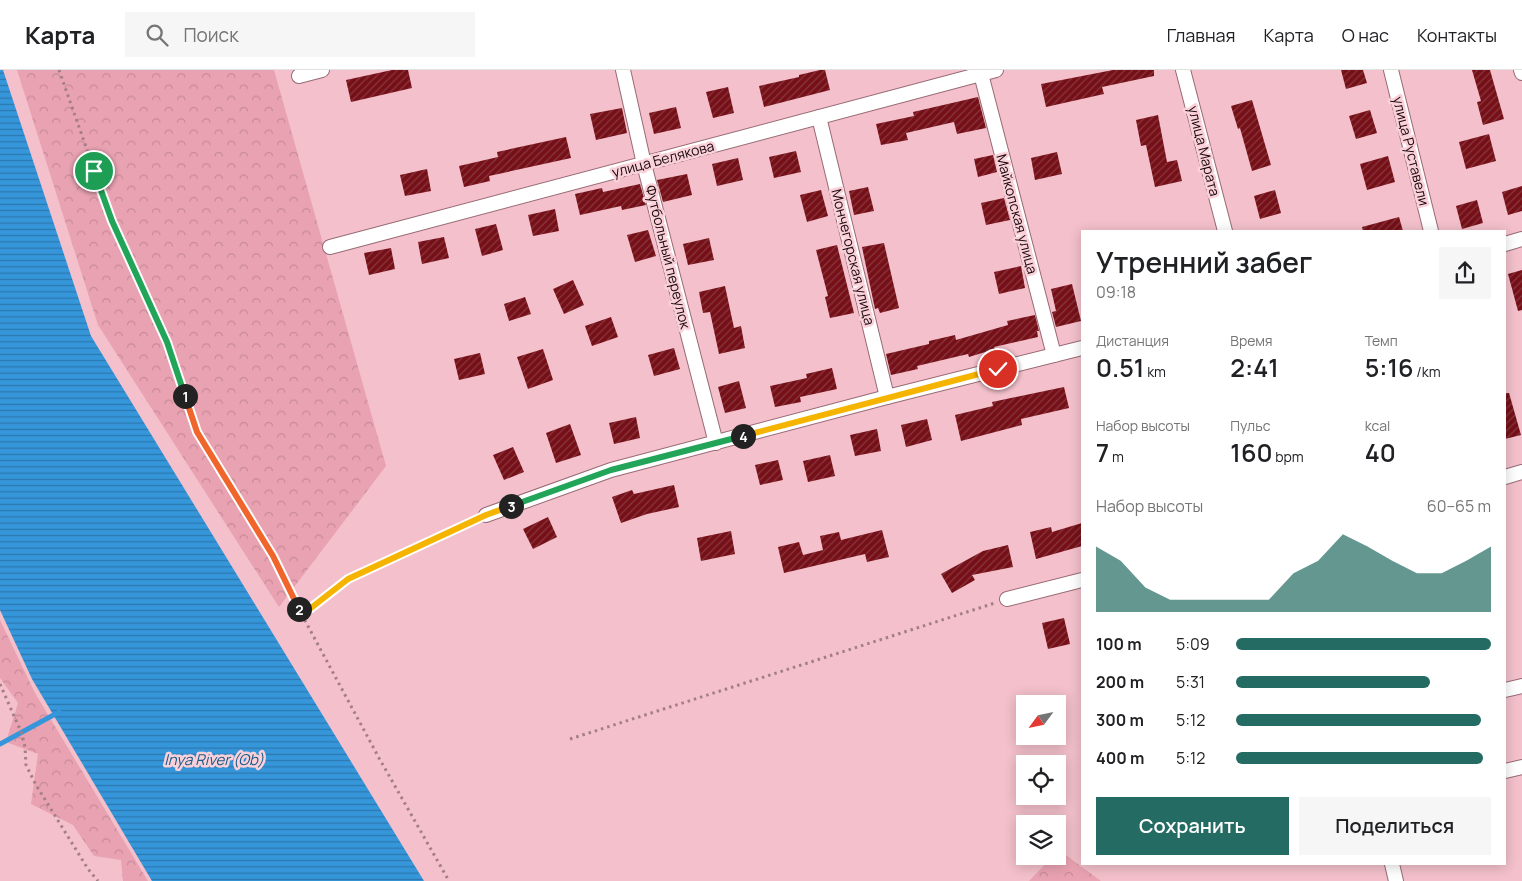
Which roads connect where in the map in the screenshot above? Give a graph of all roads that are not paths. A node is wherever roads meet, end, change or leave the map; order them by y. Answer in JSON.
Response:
{"nodes":[{"id":1,"x":322,"y":70,"type":"edge"},
{"id":2,"x":623,"y":70,"type":"edge"},
{"id":3,"x":996,"y":70,"type":"edge"},
{"id":4,"x":1183,"y":70,"type":"edge"},
{"id":5,"x":1390,"y":70,"type":"edge"},
{"id":6,"x":981,"y":74,"type":"junction"},
{"id":7,"x":299,"y":76,"type":"dead end"},
{"id":8,"x":819,"y":117,"type":"junction"},
{"id":9,"x":644,"y":164,"type":"junction"},
{"id":10,"x":1224,"y":230,"type":"edge"},
{"id":11,"x":1431,"y":230,"type":"edge"},
{"id":12,"x":1522,"y":240,"type":"edge"},
{"id":13,"x":1506,"y":244,"type":"edge"},
{"id":14,"x":330,"y":247,"type":"dead end"},
{"id":15,"x":1081,"y":348,"type":"edge"},
{"id":16,"x":1054,"y":355,"type":"junction"},
{"id":17,"x":887,"y":397,"type":"junction"},
{"id":18,"x":716,"y":443,"type":"junction"},
{"id":19,"x":1522,"y":472,"type":"edge"},
{"id":20,"x":1506,"y":477,"type":"edge"},
{"id":21,"x":486,"y":515,"type":"road end"},
{"id":22,"x":1081,"y":580,"type":"edge"},
{"id":23,"x":1007,"y":599,"type":"road end"},
{"id":24,"x":1522,"y":686,"type":"edge"},
{"id":25,"x":1506,"y":690,"type":"edge"},
{"id":26,"x":1522,"y":767,"type":"edge"},
{"id":27,"x":1506,"y":771,"type":"edge"},
{"id":28,"x":1392,"y":865,"type":"edge"},
{"id":29,"x":1396,"y":881,"type":"edge"}],
"edges":[{"from":1,"to":7,"type":"street"},
{"from":2,"to":9,"type":"street","name":"Футбольный переулок"},
{"from":3,"to":6,"type":"street","name":"улица Белякова"},
{"from":4,"to":10,"type":"street","name":"улица Марата"},
{"from":5,"to":11,"type":"street","name":"улица Руставели"},
{"from":6,"to":8,"type":"street","name":"улица Белякова"},
{"from":6,"to":16,"type":"street","name":"Майкопская улица"},
{"from":8,"to":9,"type":"street","name":"улица Белякова"},
{"from":8,"to":17,"type":"street","name":"Мончегорская улица"},
{"from":9,"to":14,"type":"street","name":"улица Белякова"},
{"from":9,"to":18,"type":"street","name":"Футбольный переулок"},
{"from":12,"to":13,"type":"street"},
{"from":15,"to":16,"type":"street"},
{"from":16,"to":17,"type":"street"},
{"from":17,"to":18,"type":"street"},
{"from":18,"to":21,"type":"street"},
{"from":19,"to":20,"type":"street"},
{"from":22,"to":23,"type":"street"},
{"from":24,"to":25,"type":"street"},
{"from":26,"to":27,"type":"street"},
{"from":28,"to":29,"type":"street"}]}
